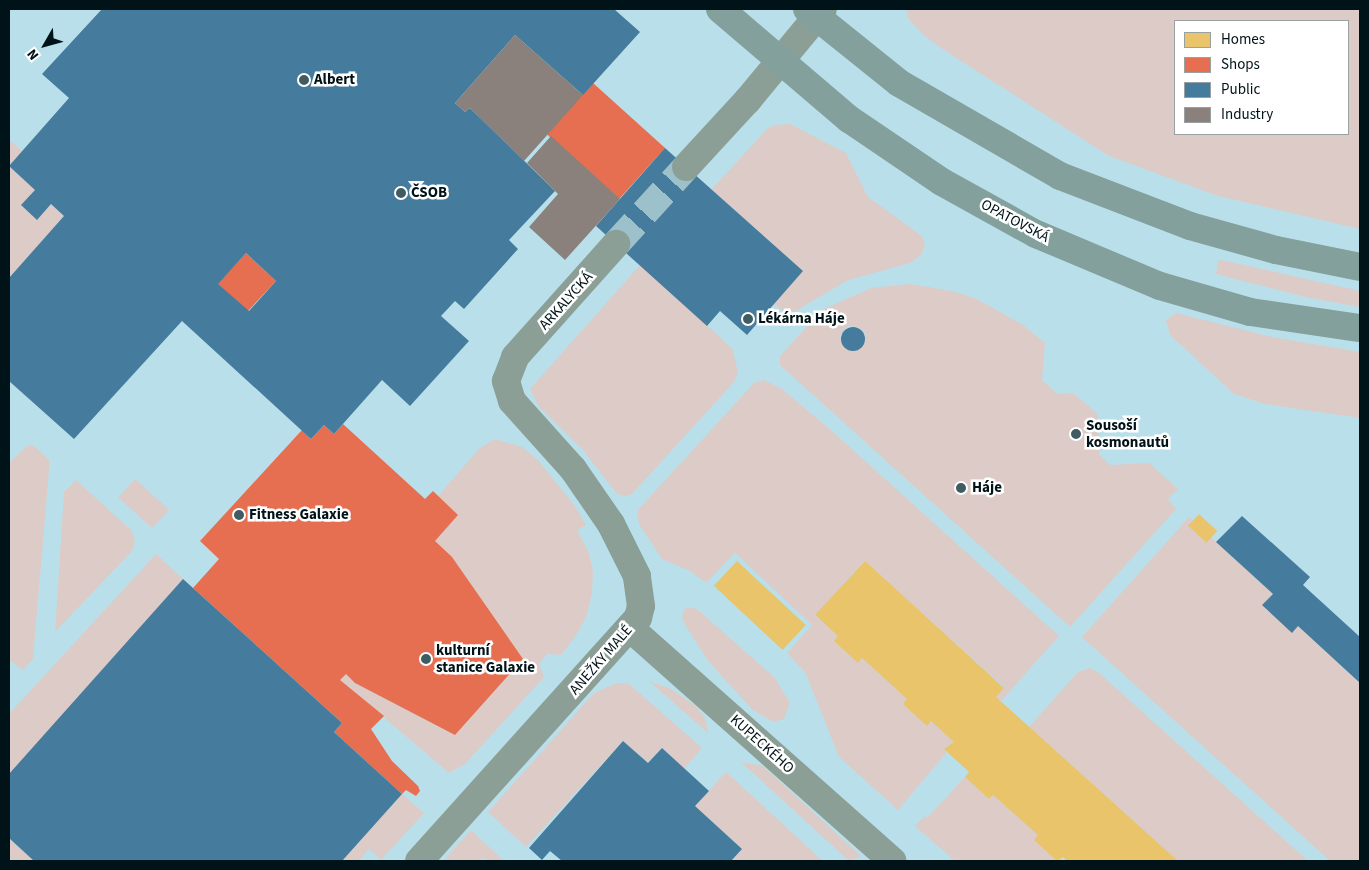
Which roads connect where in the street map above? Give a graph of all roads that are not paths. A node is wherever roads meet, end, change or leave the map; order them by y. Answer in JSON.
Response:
{"nodes":[{"id":1,"x":720,"y":9,"type":"edge"},
{"id":2,"x":815,"y":11,"type":"edge"},
{"id":3,"x":779,"y":59,"type":"junction"},
{"id":4,"x":686,"y":167,"type":"tunnel mouth"},
{"id":5,"x":616,"y":244,"type":"tunnel mouth"},
{"id":6,"x":1360,"y":266,"type":"edge"},
{"id":7,"x":1360,"y":328,"type":"edge"},
{"id":8,"x":515,"y":357,"type":"joint"},
{"id":9,"x":630,"y":628,"type":"junction"},
{"id":10,"x":418,"y":861,"type":"edge"},
{"id":11,"x":892,"y":861,"type":"edge"}],
"edges":[{"from":1,"to":3,"type":"main road","name":"OPATOVSKÁ"},
{"from":2,"to":3,"type":"street"},
{"from":2,"to":6,"type":"main road"},
{"from":3,"to":4,"type":"street"},
{"from":3,"to":7,"type":"main road","name":"OPATOVSKÁ"},
{"from":5,"to":8,"type":"street","name":"ARKALYCKÁ"},
{"from":8,"to":9,"type":"street","name":"ANEŽKY MALÉ"},
{"from":9,"to":10,"type":"street","name":"ANEŽKY MALÉ"},
{"from":9,"to":11,"type":"street","name":"KUPECKÉHO"}]}
